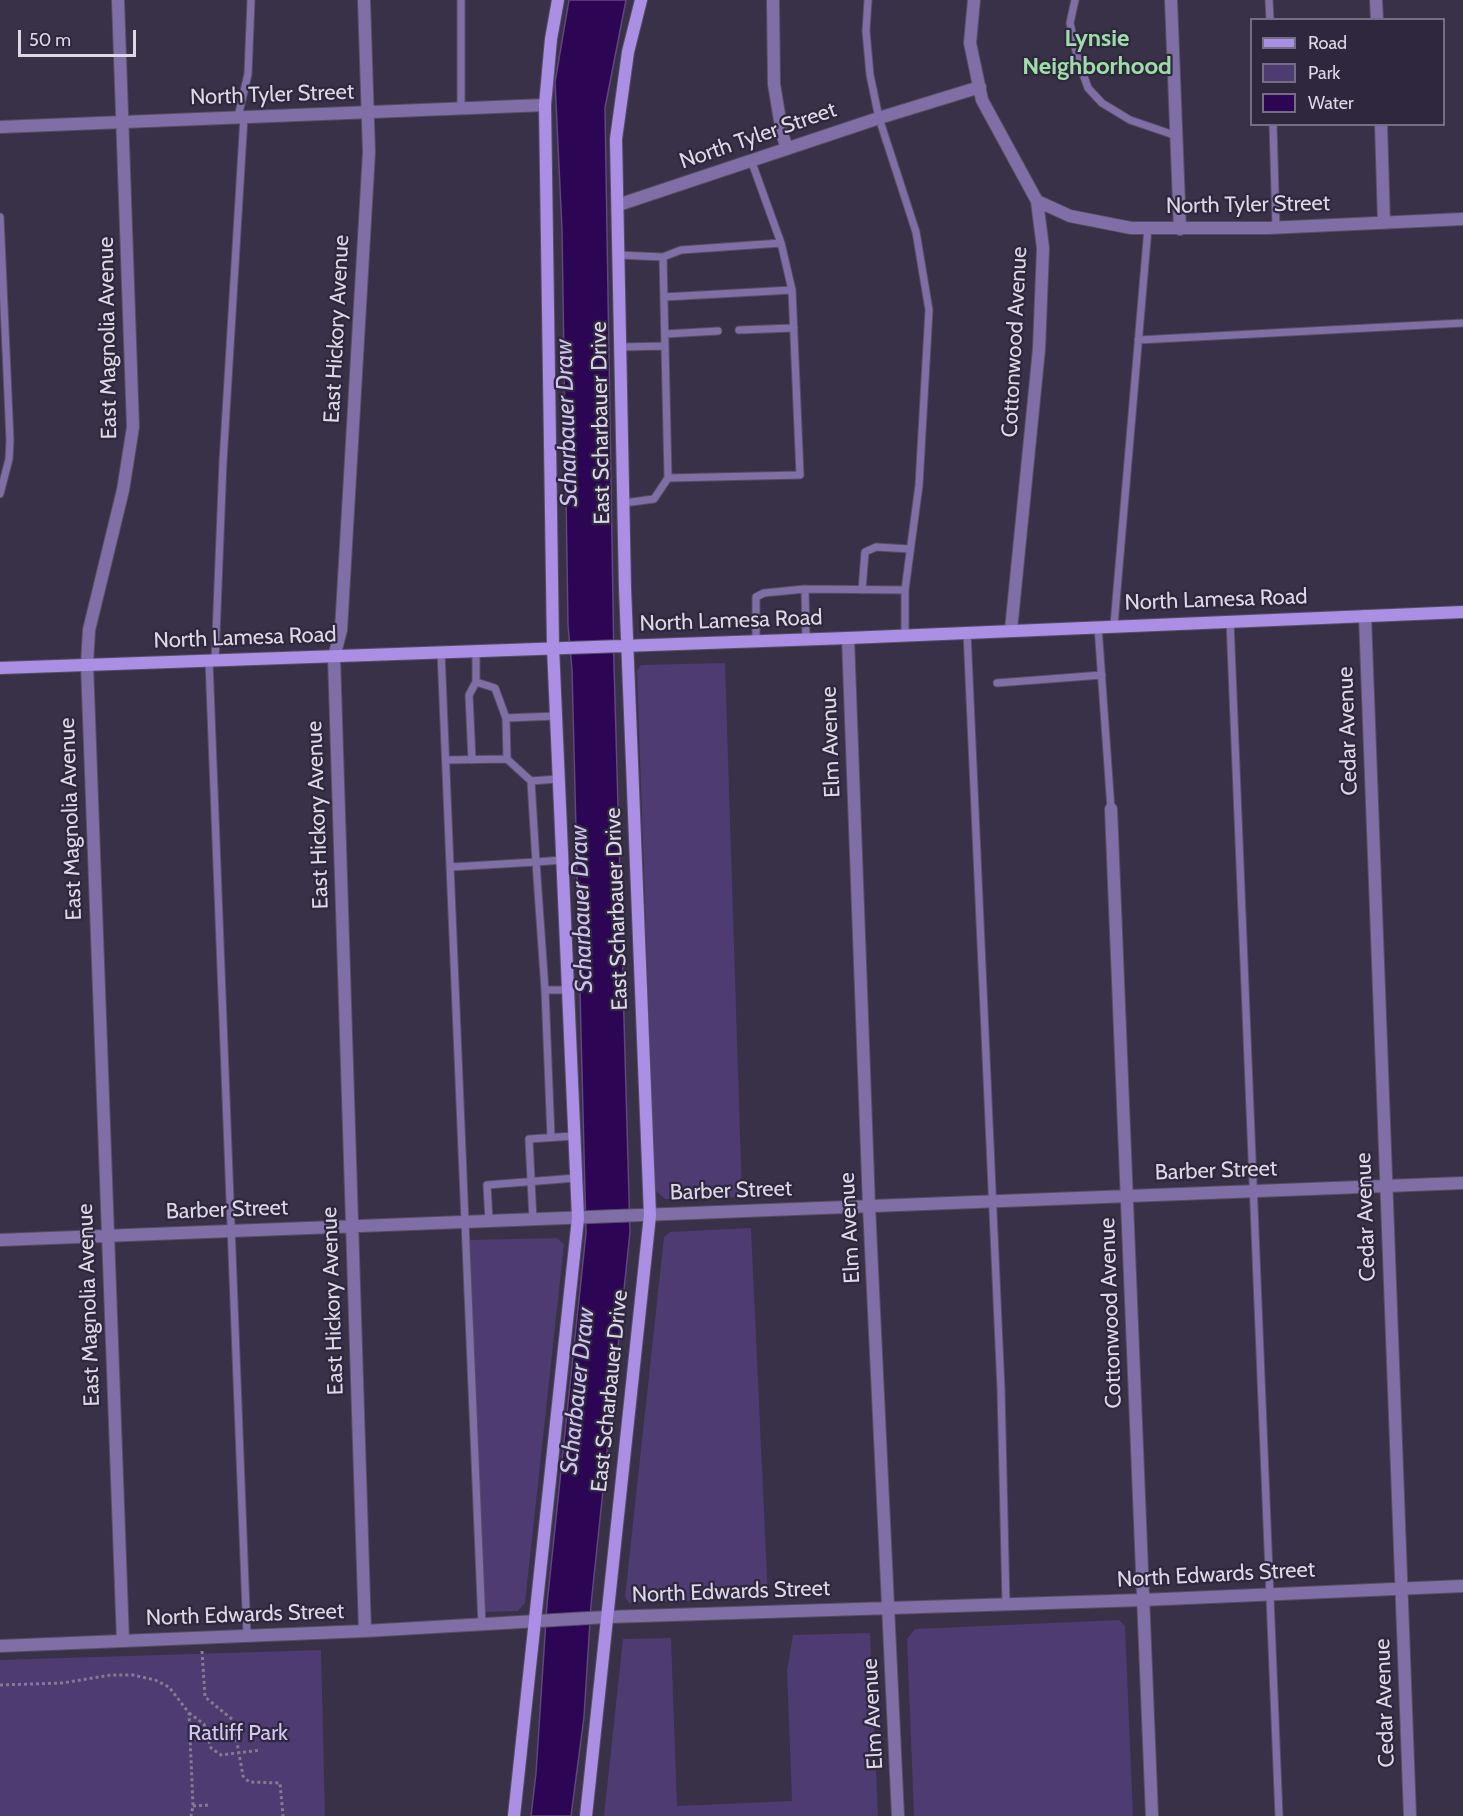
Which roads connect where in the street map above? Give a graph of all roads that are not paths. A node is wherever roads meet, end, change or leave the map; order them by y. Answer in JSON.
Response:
{"nodes":[{"id":1,"x":118,"y":0,"type":"edge"},
{"id":2,"x":251,"y":0,"type":"edge"},
{"id":3,"x":364,"y":0,"type":"edge"},
{"id":4,"x":461,"y":0,"type":"edge"},
{"id":5,"x":558,"y":0,"type":"edge"},
{"id":6,"x":641,"y":0,"type":"edge"},
{"id":7,"x":773,"y":0,"type":"edge"},
{"id":8,"x":868,"y":0,"type":"edge"},
{"id":9,"x":974,"y":0,"type":"edge"},
{"id":10,"x":1075,"y":0,"type":"edge"},
{"id":11,"x":1171,"y":0,"type":"edge"},
{"id":12,"x":1269,"y":0,"type":"edge"},
{"id":13,"x":1376,"y":0,"type":"edge"},
{"id":14,"x":1269,"y":18,"type":"edge"},
{"id":15,"x":1377,"y":18,"type":"edge"},
{"id":16,"x":980,"y":87,"type":"junction"},
{"id":17,"x":545,"y":105,"type":"junction"},
{"id":18,"x":461,"y":108,"type":"junction"},
{"id":19,"x":368,"y":112,"type":"junction"},
{"id":20,"x":241,"y":117,"type":"junction"},
{"id":21,"x":879,"y":118,"type":"junction"},
{"id":22,"x":123,"y":122,"type":"junction"},
{"id":23,"x":1273,"y":126,"type":"edge"},
{"id":24,"x":1381,"y":126,"type":"edge"},
{"id":25,"x":0,"y":127,"type":"edge"},
{"id":26,"x":1177,"y":136,"type":"junction"},
{"id":27,"x":787,"y":149,"type":"junction"},
{"id":28,"x":752,"y":160,"type":"junction"},
{"id":29,"x":1037,"y":201,"type":"junction"},
{"id":30,"x":618,"y":205,"type":"junction"},
{"id":31,"x":0,"y":217,"type":"edge"},
{"id":32,"x":1463,"y":219,"type":"edge"},
{"id":33,"x":1384,"y":223,"type":"junction"},
{"id":34,"x":1276,"y":227,"type":"junction"},
{"id":35,"x":1148,"y":228,"type":"junction"},
{"id":36,"x":1180,"y":229,"type":"junction"},
{"id":37,"x":782,"y":243,"type":"junction"},
{"id":38,"x":618,"y":255,"type":"junction"},
{"id":39,"x":663,"y":257,"type":"junction"},
{"id":40,"x":792,"y":290,"type":"junction"},
{"id":41,"x":664,"y":297,"type":"junction"},
{"id":42,"x":1463,"y":323,"type":"edge"},
{"id":43,"x":794,"y":328,"type":"junction"},
{"id":44,"x":739,"y":330,"type":"dead end"},
{"id":45,"x":718,"y":331,"type":"dead end"},
{"id":46,"x":665,"y":334,"type":"junction"},
{"id":47,"x":1138,"y":340,"type":"junction"},
{"id":48,"x":665,"y":346,"type":"junction"},
{"id":49,"x":620,"y":347,"type":"junction"},
{"id":50,"x":668,"y":478,"type":"junction"},
{"id":51,"x":0,"y":494,"type":"edge"},
{"id":52,"x":624,"y":503,"type":"junction"},
{"id":53,"x":910,"y":549,"type":"junction"},
{"id":54,"x":805,"y":589,"type":"junction"},
{"id":55,"x":862,"y":590,"type":"junction"},
{"id":56,"x":905,"y":590,"type":"junction"},
{"id":57,"x":1463,"y":612,"type":"edge"},
{"id":58,"x":1365,"y":616,"type":"junction"},
{"id":59,"x":1230,"y":621,"type":"junction"},
{"id":60,"x":1114,"y":625,"type":"junction"},
{"id":61,"x":1098,"y":626,"type":"junction"},
{"id":62,"x":1011,"y":630,"type":"junction"},
{"id":63,"x":967,"y":632,"type":"junction"},
{"id":64,"x":905,"y":635,"type":"junction"},
{"id":65,"x":848,"y":638,"type":"junction"},
{"id":66,"x":806,"y":639,"type":"junction"},
{"id":67,"x":756,"y":640,"type":"junction"},
{"id":68,"x":625,"y":645,"type":"junction"},
{"id":69,"x":559,"y":647,"type":"junction"},
{"id":70,"x":476,"y":650,"type":"junction"},
{"id":71,"x":441,"y":651,"type":"junction"},
{"id":72,"x":334,"y":657,"type":"junction"},
{"id":73,"x":212,"y":661,"type":"junction"},
{"id":74,"x":87,"y":664,"type":"junction"},
{"id":75,"x":0,"y":668,"type":"edge"},
{"id":76,"x":1102,"y":675,"type":"junction"},
{"id":77,"x":476,"y":681,"type":"junction"},
{"id":78,"x":997,"y":683,"type":"dead end"},
{"id":79,"x":556,"y":716,"type":"junction"},
{"id":80,"x":506,"y":718,"type":"junction"},
{"id":81,"x":507,"y":759,"type":"junction"},
{"id":82,"x":446,"y":760,"type":"junction"},
{"id":83,"x":472,"y":760,"type":"junction"},
{"id":84,"x":558,"y":779,"type":"junction"},
{"id":85,"x":531,"y":781,"type":"junction"},
{"id":86,"x":1111,"y":809,"type":"joint"},
{"id":87,"x":562,"y":860,"type":"junction"},
{"id":88,"x":536,"y":862,"type":"junction"},
{"id":89,"x":451,"y":867,"type":"junction"},
{"id":90,"x":545,"y":990,"type":"junction"},
{"id":91,"x":568,"y":990,"type":"junction"},
{"id":92,"x":574,"y":1136,"type":"junction"},
{"id":93,"x":551,"y":1137,"type":"junction"},
{"id":94,"x":576,"y":1178,"type":"junction"},
{"id":95,"x":531,"y":1180,"type":"junction"},
{"id":96,"x":1463,"y":1183,"type":"edge"},
{"id":97,"x":1386,"y":1186,"type":"junction"},
{"id":98,"x":1254,"y":1191,"type":"junction"},
{"id":99,"x":1127,"y":1195,"type":"junction"},
{"id":100,"x":993,"y":1201,"type":"junction"},
{"id":101,"x":869,"y":1206,"type":"junction"},
{"id":102,"x":650,"y":1215,"type":"junction"},
{"id":103,"x":578,"y":1218,"type":"junction"},
{"id":104,"x":533,"y":1220,"type":"junction"},
{"id":105,"x":489,"y":1221,"type":"junction"},
{"id":106,"x":465,"y":1222,"type":"junction"},
{"id":107,"x":351,"y":1226,"type":"junction"},
{"id":108,"x":232,"y":1231,"type":"junction"},
{"id":109,"x":107,"y":1236,"type":"junction"},
{"id":110,"x":0,"y":1240,"type":"edge"},
{"id":111,"x":1463,"y":1586,"type":"edge"},
{"id":112,"x":1402,"y":1588,"type":"junction"},
{"id":113,"x":1272,"y":1593,"type":"junction"},
{"id":114,"x":1142,"y":1600,"type":"junction"},
{"id":115,"x":1006,"y":1604,"type":"junction"},
{"id":116,"x":888,"y":1608,"type":"junction"},
{"id":117,"x":607,"y":1617,"type":"junction"},
{"id":118,"x":534,"y":1622,"type":"junction"},
{"id":119,"x":482,"y":1625,"type":"junction"},
{"id":120,"x":365,"y":1631,"type":"junction"},
{"id":121,"x":247,"y":1636,"type":"junction"},
{"id":122,"x":123,"y":1641,"type":"junction"},
{"id":123,"x":0,"y":1646,"type":"edge"},
{"id":124,"x":514,"y":1816,"type":"edge"},
{"id":125,"x":586,"y":1816,"type":"edge"},
{"id":126,"x":898,"y":1816,"type":"edge"},
{"id":127,"x":1152,"y":1816,"type":"edge"},
{"id":128,"x":1280,"y":1816,"type":"edge"},
{"id":129,"x":1410,"y":1816,"type":"edge"}],
"edges":[{"from":1,"to":22,"type":"street","name":"East Magnolia Avenue"},
{"from":2,"to":20,"type":"lane"},
{"from":3,"to":19,"type":"street","name":"East Hickory Avenue"},
{"from":4,"to":18,"type":"lane"},
{"from":5,"to":17,"type":"main road"},
{"from":6,"to":30,"type":"main road","name":"East Scharbauer Drive"},
{"from":7,"to":27,"type":"street"},
{"from":8,"to":21,"type":"lane"},
{"from":9,"to":16,"type":"street","name":"Cottonwood Avenue"},
{"from":10,"to":26,"type":"lane"},
{"from":11,"to":26,"type":"street"},
{"from":12,"to":14,"type":"lane"},
{"from":13,"to":15,"type":"street"},
{"from":16,"to":21,"type":"street","name":"North Tyler Street"},
{"from":16,"to":29,"type":"street","name":"Cottonwood Avenue"},
{"from":17,"to":18,"type":"street","name":"North Tyler Street"},
{"from":17,"to":69,"type":"main road"},
{"from":18,"to":19,"type":"street","name":"North Tyler Street"},
{"from":19,"to":20,"type":"street","name":"North Tyler Street"},
{"from":19,"to":72,"type":"street","name":"East Hickory Avenue"},
{"from":20,"to":22,"type":"street","name":"North Tyler Street"},
{"from":20,"to":73,"type":"lane"},
{"from":21,"to":27,"type":"street","name":"North Tyler Street"},
{"from":21,"to":53,"type":"lane"},
{"from":22,"to":25,"type":"street","name":"North Tyler Street"},
{"from":22,"to":74,"type":"street","name":"East Magnolia Avenue"},
{"from":23,"to":34,"type":"lane"},
{"from":24,"to":33,"type":"street"},
{"from":26,"to":36,"type":"street"},
{"from":27,"to":28,"type":"street","name":"North Tyler Street"},
{"from":28,"to":30,"type":"street","name":"North Tyler Street"},
{"from":28,"to":37,"type":"lane"},
{"from":29,"to":35,"type":"street","name":"North Tyler Street"},
{"from":29,"to":62,"type":"street","name":"Cottonwood Avenue"},
{"from":30,"to":38,"type":"main road","name":"East Scharbauer Drive"},
{"from":31,"to":51,"type":"lane"},
{"from":32,"to":33,"type":"street","name":"North Tyler Street"},
{"from":33,"to":34,"type":"street","name":"North Tyler Street"},
{"from":34,"to":36,"type":"street","name":"North Tyler Street"},
{"from":35,"to":36,"type":"street","name":"North Tyler Street"},
{"from":35,"to":47,"type":"lane"},
{"from":37,"to":39,"type":"lane"},
{"from":37,"to":40,"type":"lane"},
{"from":38,"to":39,"type":"lane"},
{"from":38,"to":49,"type":"main road","name":"East Scharbauer Drive"},
{"from":39,"to":41,"type":"lane"},
{"from":40,"to":41,"type":"lane"},
{"from":40,"to":43,"type":"lane"},
{"from":41,"to":46,"type":"lane"},
{"from":42,"to":47,"type":"lane"},
{"from":43,"to":44,"type":"lane"},
{"from":43,"to":50,"type":"lane"},
{"from":45,"to":46,"type":"lane"},
{"from":46,"to":48,"type":"lane"},
{"from":47,"to":60,"type":"lane"},
{"from":48,"to":49,"type":"lane"},
{"from":48,"to":50,"type":"lane"},
{"from":49,"to":52,"type":"main road","name":"East Scharbauer Drive"},
{"from":50,"to":52,"type":"lane"},
{"from":52,"to":68,"type":"main road","name":"East Scharbauer Drive"},
{"from":53,"to":55,"type":"lane"},
{"from":53,"to":56,"type":"lane"},
{"from":54,"to":55,"type":"lane"},
{"from":54,"to":66,"type":"lane"},
{"from":54,"to":67,"type":"lane"},
{"from":55,"to":56,"type":"lane"},
{"from":56,"to":64,"type":"lane"},
{"from":57,"to":58,"type":"main road","name":"North Lamesa Road"},
{"from":58,"to":59,"type":"main road","name":"North Lamesa Road"},
{"from":58,"to":97,"type":"street","name":"Cedar Avenue"},
{"from":59,"to":60,"type":"main road","name":"North Lamesa Road"},
{"from":59,"to":98,"type":"lane"},
{"from":60,"to":61,"type":"main road","name":"North Lamesa Road"},
{"from":61,"to":62,"type":"main road","name":"North Lamesa Road"},
{"from":61,"to":76,"type":"lane"},
{"from":62,"to":63,"type":"main road","name":"North Lamesa Road"},
{"from":63,"to":64,"type":"main road","name":"North Lamesa Road"},
{"from":63,"to":100,"type":"lane"},
{"from":64,"to":65,"type":"main road","name":"North Lamesa Road"},
{"from":65,"to":66,"type":"main road","name":"North Lamesa Road"},
{"from":65,"to":101,"type":"street","name":"Elm Avenue"},
{"from":66,"to":67,"type":"main road","name":"North Lamesa Road"},
{"from":67,"to":68,"type":"main road","name":"North Lamesa Road"},
{"from":68,"to":69,"type":"main road","name":"North Lamesa Road"},
{"from":68,"to":102,"type":"main road","name":"East Scharbauer Drive"},
{"from":69,"to":70,"type":"main road","name":"North Lamesa Road"},
{"from":69,"to":79,"type":"main road"},
{"from":70,"to":71,"type":"main road","name":"North Lamesa Road"},
{"from":70,"to":77,"type":"lane"},
{"from":71,"to":72,"type":"main road","name":"North Lamesa Road"},
{"from":71,"to":82,"type":"lane"},
{"from":72,"to":73,"type":"main road","name":"North Lamesa Road"},
{"from":72,"to":107,"type":"street","name":"East Hickory Avenue"},
{"from":73,"to":74,"type":"main road","name":"North Lamesa Road"},
{"from":73,"to":108,"type":"lane"},
{"from":74,"to":75,"type":"main road","name":"North Lamesa Road"},
{"from":74,"to":109,"type":"street","name":"East Magnolia Avenue"},
{"from":76,"to":78,"type":"lane"},
{"from":76,"to":86,"type":"lane"},
{"from":77,"to":80,"type":"lane"},
{"from":77,"to":83,"type":"lane"},
{"from":79,"to":80,"type":"lane"},
{"from":79,"to":84,"type":"main road"},
{"from":80,"to":81,"type":"lane"},
{"from":81,"to":83,"type":"lane"},
{"from":81,"to":85,"type":"lane"},
{"from":82,"to":83,"type":"lane"},
{"from":82,"to":89,"type":"lane"},
{"from":84,"to":85,"type":"lane"},
{"from":84,"to":87,"type":"main road"},
{"from":85,"to":88,"type":"lane"},
{"from":86,"to":99,"type":"street","name":"Cottonwood Avenue"},
{"from":87,"to":88,"type":"lane"},
{"from":87,"to":91,"type":"main road"},
{"from":88,"to":89,"type":"lane"},
{"from":88,"to":90,"type":"lane"},
{"from":89,"to":106,"type":"lane"},
{"from":90,"to":91,"type":"lane"},
{"from":90,"to":93,"type":"lane"},
{"from":91,"to":92,"type":"main road"},
{"from":92,"to":93,"type":"lane"},
{"from":92,"to":94,"type":"main road"},
{"from":93,"to":95,"type":"lane"},
{"from":94,"to":95,"type":"lane"},
{"from":94,"to":103,"type":"main road"},
{"from":95,"to":104,"type":"lane"},
{"from":95,"to":105,"type":"lane"},
{"from":96,"to":97,"type":"street","name":"Barber Street"},
{"from":97,"to":98,"type":"street","name":"Barber Street"},
{"from":97,"to":112,"type":"street","name":"Cedar Avenue"},
{"from":98,"to":99,"type":"street","name":"Barber Street"},
{"from":98,"to":113,"type":"lane"},
{"from":99,"to":100,"type":"street","name":"Barber Street"},
{"from":99,"to":114,"type":"street","name":"Cottonwood Avenue"},
{"from":100,"to":101,"type":"street","name":"Barber Street"},
{"from":100,"to":115,"type":"lane"},
{"from":101,"to":102,"type":"street","name":"Barber Street"},
{"from":101,"to":116,"type":"street","name":"Elm Avenue"},
{"from":102,"to":103,"type":"street","name":"Barber Street"},
{"from":102,"to":117,"type":"main road","name":"East Scharbauer Drive"},
{"from":103,"to":104,"type":"street","name":"Barber Street"},
{"from":103,"to":118,"type":"main road"},
{"from":104,"to":105,"type":"street","name":"Barber Street"},
{"from":105,"to":106,"type":"street","name":"Barber Street"},
{"from":106,"to":107,"type":"street","name":"Barber Street"},
{"from":106,"to":119,"type":"lane"},
{"from":107,"to":108,"type":"street","name":"Barber Street"},
{"from":107,"to":120,"type":"street","name":"East Hickory Avenue"},
{"from":108,"to":109,"type":"street","name":"Barber Street"},
{"from":108,"to":121,"type":"lane"},
{"from":109,"to":110,"type":"street","name":"Barber Street"},
{"from":109,"to":122,"type":"street","name":"East Magnolia Avenue"},
{"from":111,"to":112,"type":"street","name":"North Edwards Street"},
{"from":112,"to":113,"type":"street","name":"North Edwards Street"},
{"from":112,"to":129,"type":"street","name":"Cedar Avenue"},
{"from":113,"to":114,"type":"street","name":"North Edwards Street"},
{"from":113,"to":128,"type":"lane"},
{"from":114,"to":115,"type":"street","name":"North Edwards Street"},
{"from":114,"to":127,"type":"street","name":"Cottonwood Avenue"},
{"from":115,"to":116,"type":"street","name":"North Edwards Street"},
{"from":116,"to":117,"type":"street","name":"North Edwards Street"},
{"from":116,"to":126,"type":"street","name":"Elm Avenue"},
{"from":117,"to":118,"type":"street","name":"North Edwards Street"},
{"from":117,"to":125,"type":"main road","name":"East Scharbauer Drive"},
{"from":118,"to":119,"type":"street","name":"North Edwards Street"},
{"from":118,"to":124,"type":"main road"},
{"from":119,"to":120,"type":"street","name":"North Edwards Street"},
{"from":120,"to":121,"type":"street","name":"North Edwards Street"},
{"from":121,"to":122,"type":"street","name":"North Edwards Street"},
{"from":122,"to":123,"type":"street","name":"North Edwards Street"}]}
